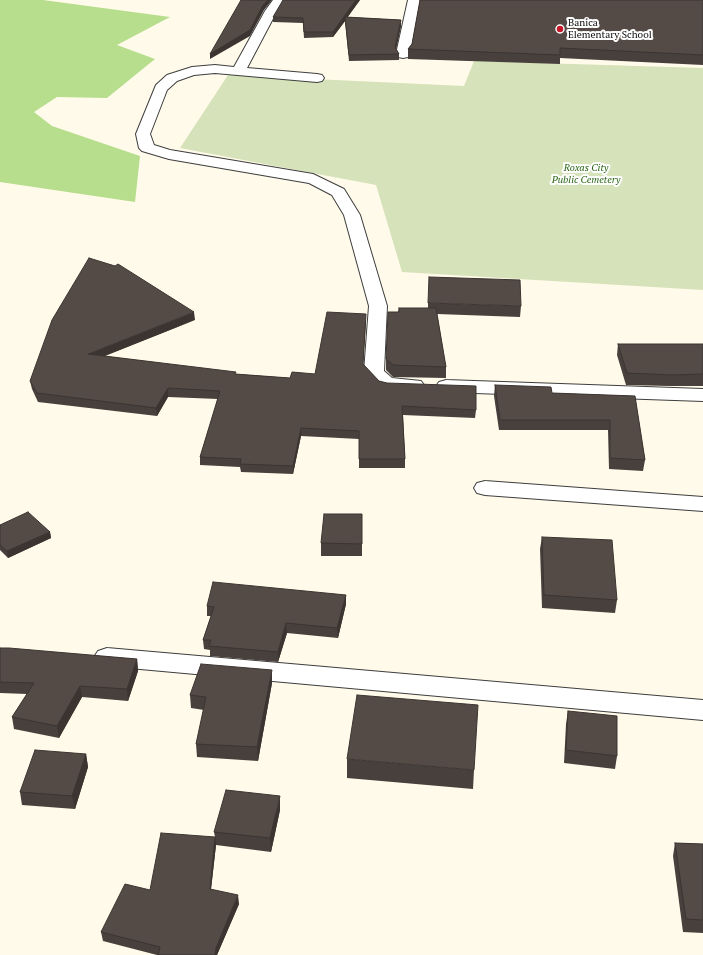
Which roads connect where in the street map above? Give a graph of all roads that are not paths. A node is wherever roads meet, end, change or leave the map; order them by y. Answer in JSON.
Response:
{"nodes":[{"id":1,"x":279,"y":0,"type":"edge"},
{"id":2,"x":414,"y":0,"type":"edge"},
{"id":3,"x":402,"y":54,"type":"dead end"},
{"id":4,"x":239,"y":70,"type":"junction"},
{"id":5,"x":317,"y":78,"type":"dead end"},
{"id":6,"x":703,"y":395,"type":"edge"},
{"id":7,"x":485,"y":488,"type":"dead end"},
{"id":8,"x":703,"y":504,"type":"edge"},
{"id":9,"x":87,"y":656,"type":"edge"},
{"id":10,"x":703,"y":710,"type":"edge"}],
"edges":[{"from":1,"to":4,"type":"street"},
{"from":2,"to":3,"type":"street"},
{"from":4,"to":5,"type":"street"},
{"from":4,"to":6,"type":"street"},
{"from":7,"to":8,"type":"street"},
{"from":9,"to":10,"type":"street"}]}
